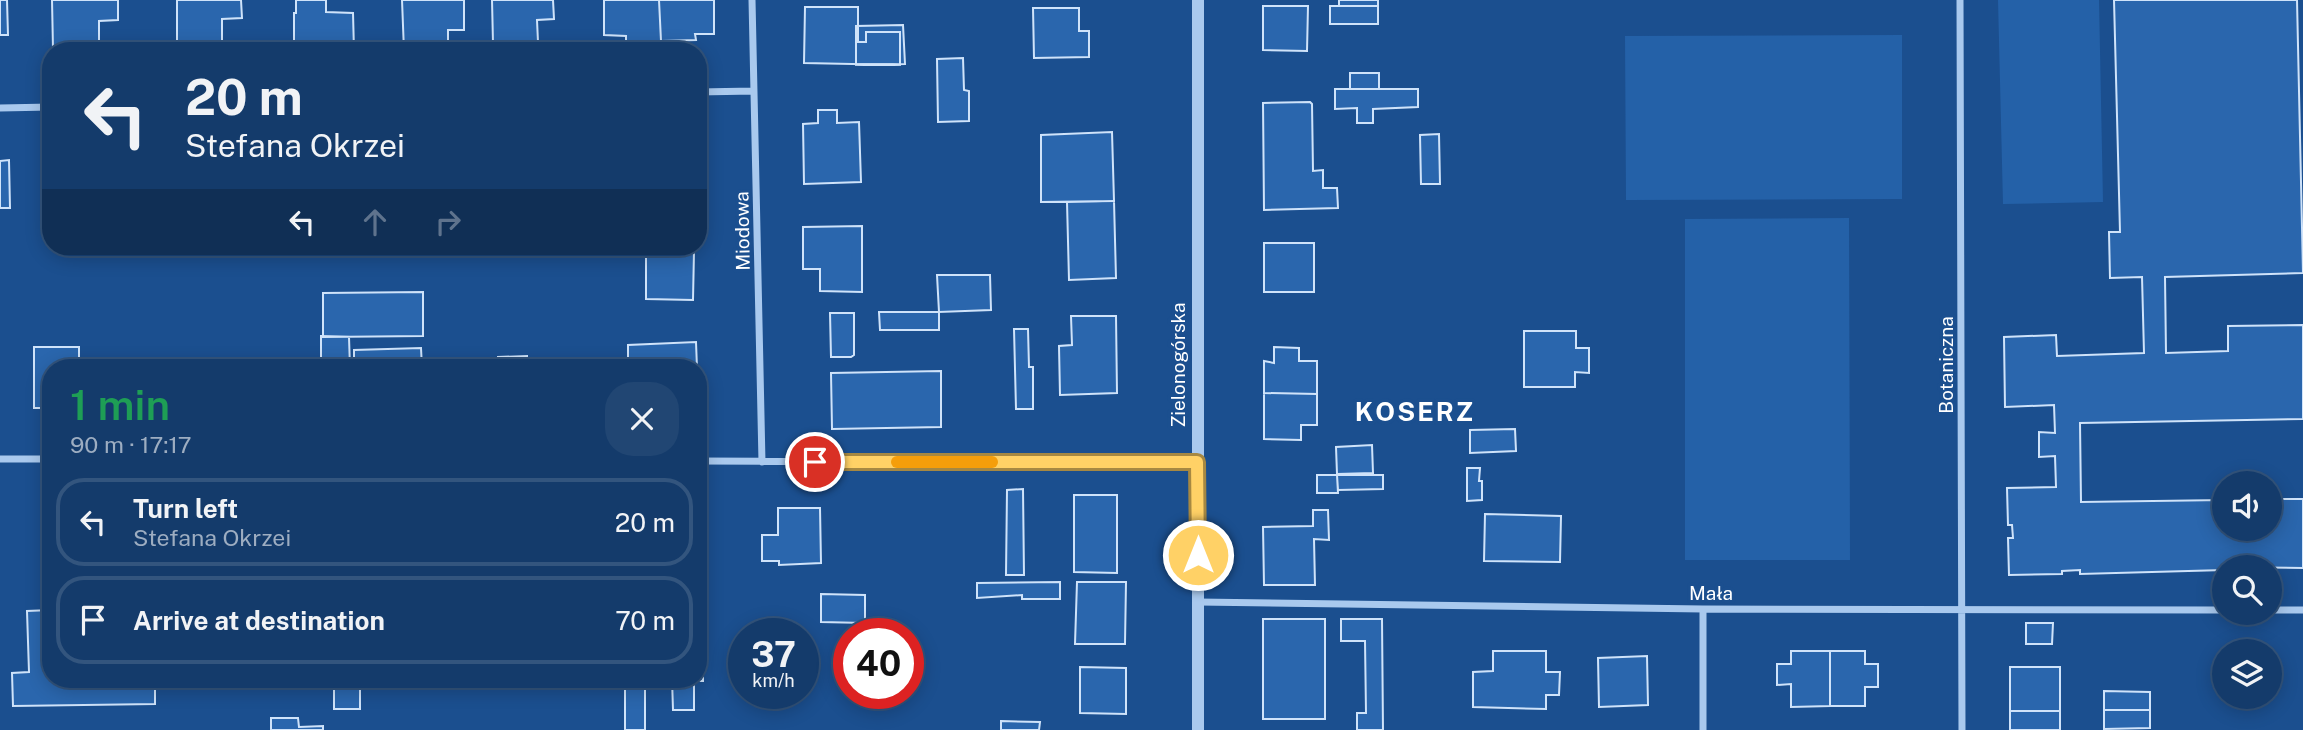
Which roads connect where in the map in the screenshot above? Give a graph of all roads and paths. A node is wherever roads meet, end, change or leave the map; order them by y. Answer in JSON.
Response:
{"nodes":[{"id":1,"x":752,"y":0,"type":"edge"},
{"id":2,"x":1198,"y":0,"type":"edge"},
{"id":3,"x":1960,"y":0,"type":"edge"},
{"id":4,"x":754,"y":91,"type":"junction"},
{"id":5,"x":707,"y":92,"type":"edge"},
{"id":6,"x":42,"y":107,"type":"edge"},
{"id":7,"x":0,"y":108,"type":"edge"},
{"id":8,"x":0,"y":459,"type":"edge"},
{"id":9,"x":42,"y":459,"type":"edge"},
{"id":10,"x":707,"y":461,"type":"edge"},
{"id":11,"x":762,"y":462,"type":"junction"},
{"id":12,"x":1197,"y":462,"type":"junction"},
{"id":13,"x":1198,"y":602,"type":"junction"},
{"id":14,"x":1962,"y":608,"type":"junction"},
{"id":15,"x":1703,"y":609,"type":"junction"},
{"id":16,"x":2212,"y":610,"type":"edge"},
{"id":17,"x":2282,"y":610,"type":"edge"},
{"id":18,"x":2303,"y":610,"type":"edge"},
{"id":19,"x":1198,"y":730,"type":"edge"},
{"id":20,"x":1703,"y":730,"type":"edge"},
{"id":21,"x":1962,"y":730,"type":"edge"}],
"edges":[{"from":1,"to":4,"type":"street","name":"Miodowa"},
{"from":2,"to":12,"type":"street","name":"Zielonogórska"},
{"from":3,"to":14,"type":"street","name":"Botaniczna"},
{"from":4,"to":5,"type":"street"},
{"from":4,"to":11,"type":"street","name":"Miodowa"},
{"from":6,"to":7,"type":"street"},
{"from":8,"to":9,"type":"street"},
{"from":10,"to":11,"type":"street"},
{"from":11,"to":12,"type":"street"},
{"from":12,"to":13,"type":"street","name":"Zielonogórska"},
{"from":13,"to":15,"type":"street","name":"Mała"},
{"from":13,"to":19,"type":"street","name":"Zielonogórska"},
{"from":14,"to":15,"type":"street","name":"Mała"},
{"from":14,"to":16,"type":"street","name":"Mała"},
{"from":14,"to":21,"type":"street","name":"Botaniczna"},
{"from":15,"to":20,"type":"street"},
{"from":17,"to":18,"type":"street"}]}
